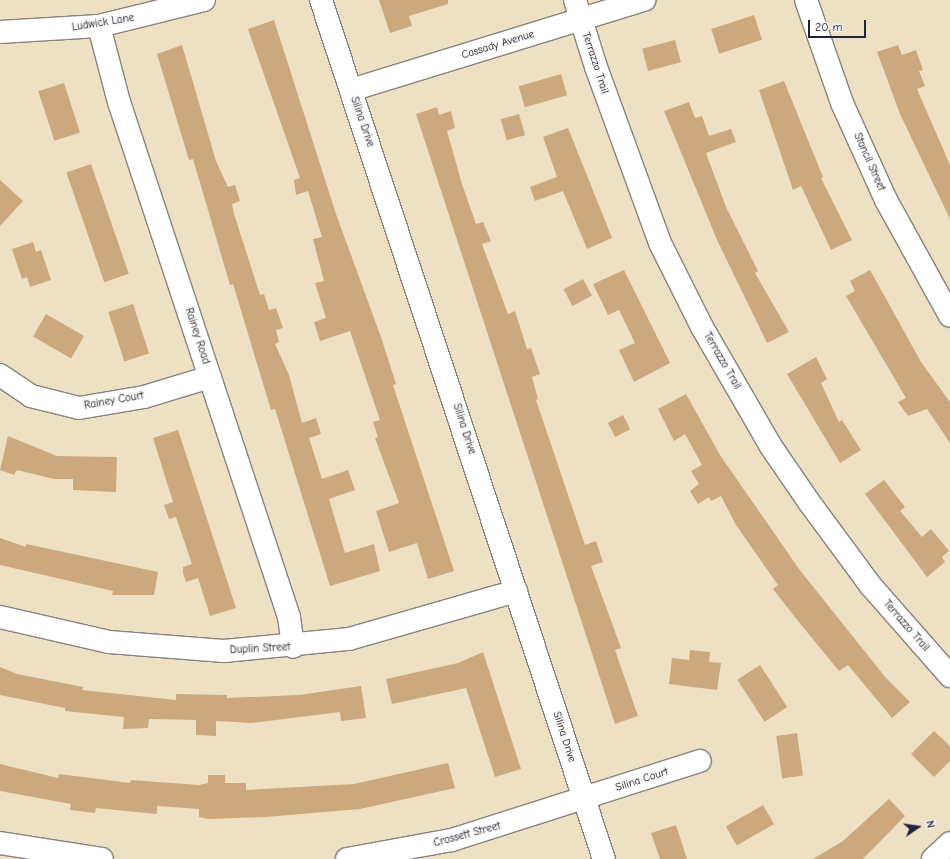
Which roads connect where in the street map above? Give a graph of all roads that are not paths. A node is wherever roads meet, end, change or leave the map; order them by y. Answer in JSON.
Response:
{"nodes":[{"id":1,"x":204,"y":0,"type":"edge"},
{"id":2,"x":321,"y":0,"type":"edge"},
{"id":3,"x":644,"y":0,"type":"edge"},
{"id":4,"x":806,"y":0,"type":"edge"},
{"id":5,"x":578,"y":10,"type":"edge"},
{"id":6,"x":99,"y":26,"type":"junction"},
{"id":7,"x":0,"y":32,"type":"edge"},
{"id":8,"x":351,"y":90,"type":"junction"},
{"id":9,"x":950,"y":316,"type":"edge"},
{"id":10,"x":0,"y":375,"type":"edge"},
{"id":11,"x":210,"y":377,"type":"junction"},
{"id":12,"x":516,"y":591,"type":"junction"},
{"id":13,"x":0,"y":617,"type":"edge"},
{"id":14,"x":293,"y":647,"type":"junction"},
{"id":15,"x":950,"y":676,"type":"edge"},
{"id":16,"x":700,"y":761,"type":"dead end"},
{"id":17,"x":584,"y":798,"type":"junction"},
{"id":18,"x":0,"y":843,"type":"edge"},
{"id":19,"x":950,"y":843,"type":"edge"},
{"id":20,"x":69,"y":857,"type":"edge"},
{"id":21,"x":102,"y":859,"type":"edge"},
{"id":22,"x":347,"y":859,"type":"edge"},
{"id":23,"x":604,"y":859,"type":"edge"},
{"id":24,"x":932,"y":859,"type":"edge"}],
"edges":[{"from":1,"to":6,"type":"street","name":"Ludwick Lane"},
{"from":2,"to":8,"type":"street","name":"Silina Drive"},
{"from":3,"to":5,"type":"street","name":"Cassady Avenue"},
{"from":4,"to":9,"type":"street","name":"Stancil Street"},
{"from":5,"to":8,"type":"street","name":"Cassady Avenue"},
{"from":5,"to":15,"type":"street","name":"Terrazzo Trail"},
{"from":6,"to":7,"type":"street","name":"Ludwick Lane"},
{"from":6,"to":11,"type":"street","name":"Rainey Road"},
{"from":8,"to":12,"type":"street","name":"Silina Drive"},
{"from":10,"to":11,"type":"street","name":"Rainey Court"},
{"from":11,"to":14,"type":"street","name":"Rainey Road"},
{"from":12,"to":14,"type":"street","name":"Duplin Street"},
{"from":12,"to":17,"type":"street","name":"Silina Drive"},
{"from":13,"to":14,"type":"street","name":"Duplin Street"},
{"from":16,"to":17,"type":"street","name":"Silina Court"},
{"from":17,"to":22,"type":"street","name":"Crossett Street"},
{"from":17,"to":23,"type":"street","name":"Silina Drive"},
{"from":18,"to":20,"type":"street"},
{"from":19,"to":24,"type":"street"},
{"from":20,"to":21,"type":"street"}]}
